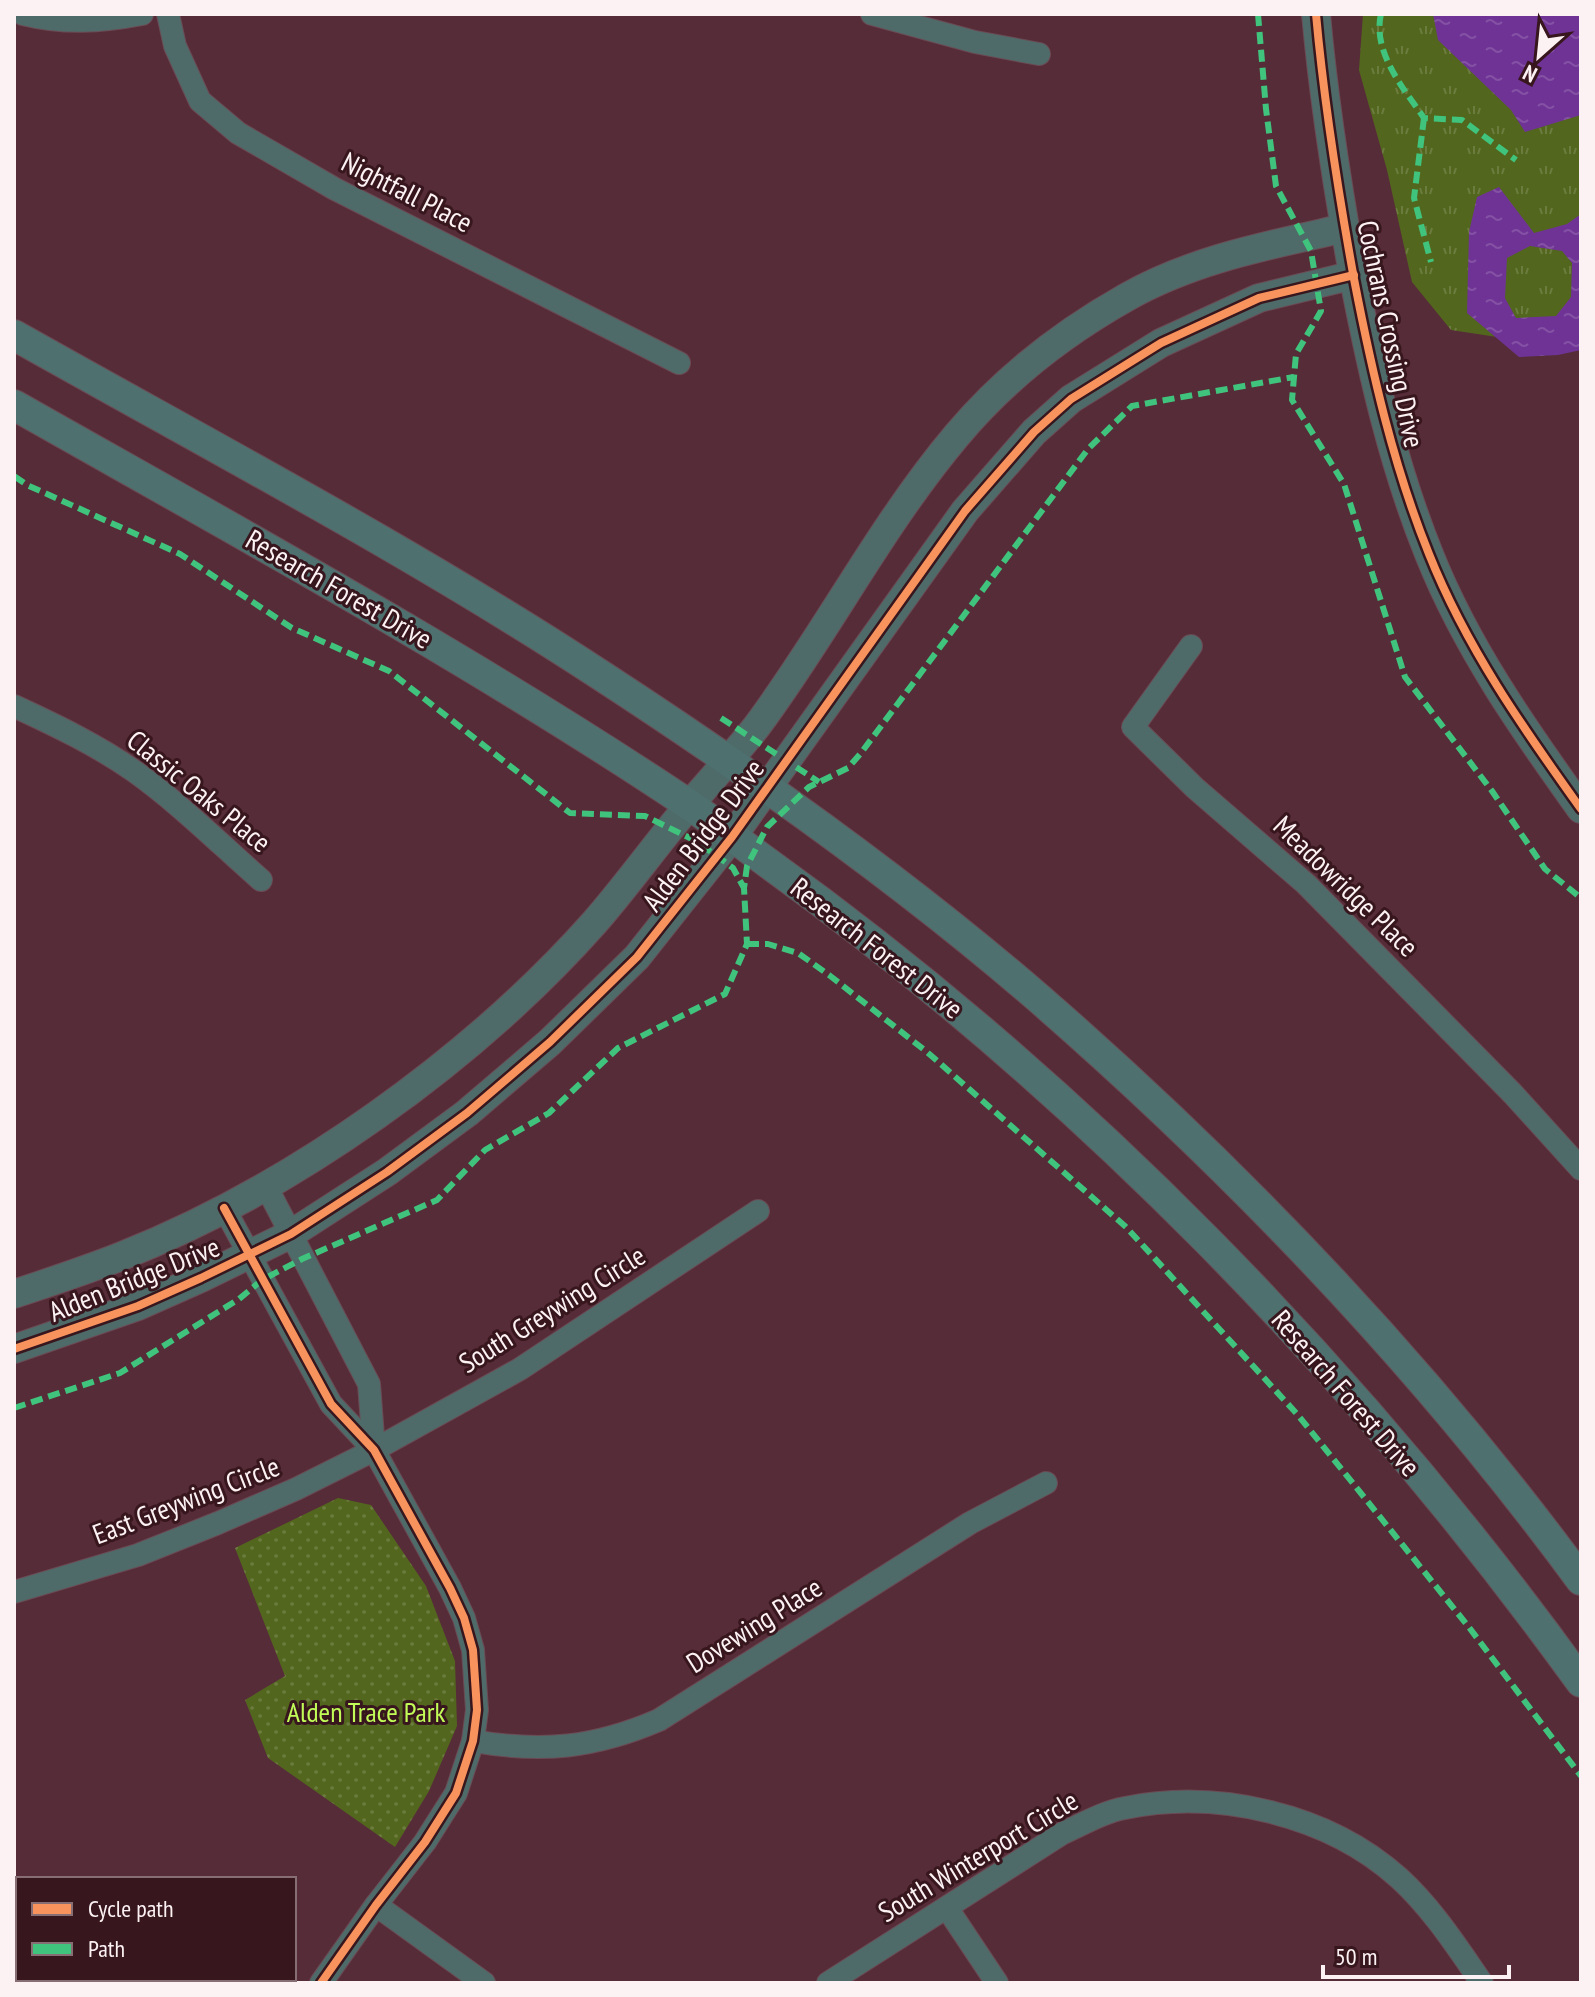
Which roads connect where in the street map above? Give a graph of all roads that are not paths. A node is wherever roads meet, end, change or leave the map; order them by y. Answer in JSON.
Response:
{"nodes":[{"id":1,"x":23,"y":14,"type":"edge"},
{"id":2,"x":142,"y":14,"type":"edge"},
{"id":3,"x":168,"y":14,"type":"edge"},
{"id":4,"x":872,"y":14,"type":"edge"},
{"id":5,"x":1316,"y":14,"type":"edge"},
{"id":6,"x":1039,"y":54,"type":"dead end"},
{"id":7,"x":1345,"y":228,"type":"junction"},
{"id":8,"x":1354,"y":275,"type":"junction"},
{"id":9,"x":14,"y":335,"type":"edge"},
{"id":10,"x":679,"y":363,"type":"dead end"},
{"id":11,"x":14,"y":405,"type":"edge"},
{"id":12,"x":1191,"y":646,"type":"dead end"},
{"id":13,"x":14,"y":706,"type":"edge"},
{"id":14,"x":728,"y":760,"type":"junction"},
{"id":15,"x":766,"y":789,"type":"junction"},
{"id":16,"x":690,"y":805,"type":"junction"},
{"id":17,"x":1581,"y":809,"type":"edge"},
{"id":18,"x":732,"y":837,"type":"junction"},
{"id":19,"x":261,"y":880,"type":"dead end"},
{"id":20,"x":1581,"y":1169,"type":"edge"},
{"id":21,"x":266,"y":1186,"type":"junction"},
{"id":22,"x":224,"y":1208,"type":"junction"},
{"id":23,"x":758,"y":1211,"type":"dead end"},
{"id":24,"x":291,"y":1234,"type":"junction"},
{"id":25,"x":249,"y":1256,"type":"junction"},
{"id":26,"x":14,"y":1294,"type":"edge"},
{"id":27,"x":14,"y":1349,"type":"edge"},
{"id":28,"x":374,"y":1450,"type":"junction"},
{"id":29,"x":1046,"y":1483,"type":"dead end"},
{"id":30,"x":1581,"y":1580,"type":"edge"},
{"id":31,"x":14,"y":1592,"type":"edge"},
{"id":32,"x":1581,"y":1682,"type":"edge"},
{"id":33,"x":473,"y":1741,"type":"junction"},
{"id":34,"x":376,"y":1905,"type":"junction"},
{"id":35,"x":947,"y":1908,"type":"junction"},
{"id":36,"x":321,"y":1983,"type":"edge"},
{"id":37,"x":484,"y":1983,"type":"edge"},
{"id":38,"x":828,"y":1983,"type":"edge"},
{"id":39,"x":997,"y":1983,"type":"edge"},
{"id":40,"x":1482,"y":1983,"type":"edge"}],
"edges":[{"from":1,"to":2,"type":"street"},
{"from":3,"to":10,"type":"street","name":"Nightfall Place"},
{"from":4,"to":6,"type":"street"},
{"from":5,"to":7,"type":"street","name":"Cochrans Crossing Drive"},
{"from":7,"to":8,"type":"street","name":"Cochrans Crossing Drive"},
{"from":7,"to":14,"type":"street","name":"Alden Bridge Drive"},
{"from":8,"to":15,"type":"street","name":"Alden Bridge Drive"},
{"from":8,"to":17,"type":"street","name":"Cochrans Crossing Drive"},
{"from":9,"to":14,"type":"main road"},
{"from":11,"to":16,"type":"main road","name":"Research Forest Drive"},
{"from":12,"to":20,"type":"street","name":"Meadowridge Place"},
{"from":13,"to":19,"type":"street","name":"Classic Oaks Place"},
{"from":14,"to":15,"type":"main road"},
{"from":14,"to":16,"type":"street","name":"Alden Bridge Drive"},
{"from":15,"to":18,"type":"street","name":"Alden Bridge Drive"},
{"from":15,"to":30,"type":"main road"},
{"from":16,"to":18,"type":"main road","name":"Research Forest Drive"},
{"from":16,"to":21,"type":"street","name":"Alden Bridge Drive"},
{"from":18,"to":24,"type":"street","name":"Alden Bridge Drive"},
{"from":18,"to":32,"type":"main road","name":"Research Forest Drive"},
{"from":21,"to":22,"type":"street","name":"Alden Bridge Drive"},
{"from":21,"to":24,"type":"street"},
{"from":22,"to":25,"type":"street"},
{"from":22,"to":26,"type":"street","name":"Alden Bridge Drive"},
{"from":23,"to":28,"type":"street","name":"South Greywing Circle"},
{"from":24,"to":25,"type":"street","name":"Alden Bridge Drive"},
{"from":24,"to":28,"type":"street"},
{"from":25,"to":27,"type":"street","name":"Alden Bridge Drive"},
{"from":25,"to":28,"type":"street"},
{"from":28,"to":31,"type":"street","name":"East Greywing Circle"},
{"from":28,"to":33,"type":"street"},
{"from":29,"to":33,"type":"street","name":"Dovewing Place"},
{"from":33,"to":34,"type":"street"},
{"from":34,"to":36,"type":"street"},
{"from":34,"to":37,"type":"street"},
{"from":35,"to":38,"type":"street","name":"South Winterport Circle"},
{"from":35,"to":39,"type":"street"},
{"from":35,"to":40,"type":"street","name":"South Winterport Circle"}]}
